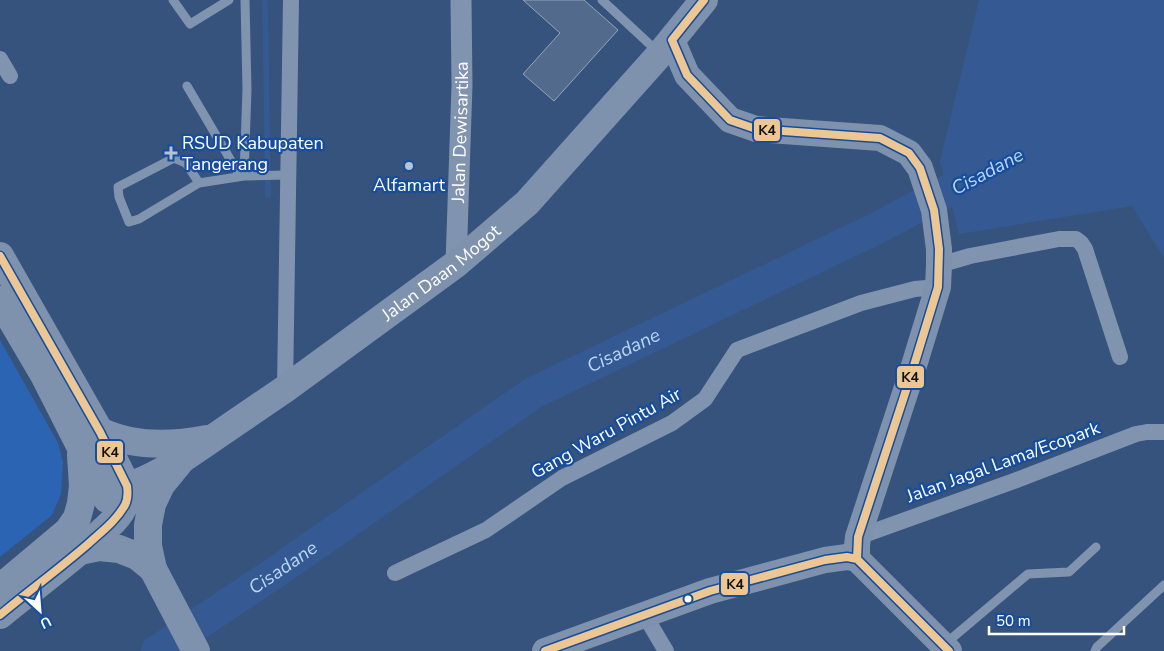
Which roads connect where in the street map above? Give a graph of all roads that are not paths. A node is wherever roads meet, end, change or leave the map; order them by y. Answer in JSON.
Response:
{"nodes":[{"id":1,"x":173,"y":0,"type":"edge"},
{"id":2,"x":229,"y":0,"type":"edge"},
{"id":3,"x":245,"y":0,"type":"edge"},
{"id":4,"x":291,"y":0,"type":"edge"},
{"id":5,"x":460,"y":0,"type":"edge"},
{"id":6,"x":602,"y":0,"type":"edge"},
{"id":7,"x":704,"y":0,"type":"edge"},
{"id":8,"x":666,"y":47,"type":"junction"},
{"id":9,"x":0,"y":59,"type":"edge"},
{"id":10,"x":10,"y":76,"type":"dead end"},
{"id":11,"x":187,"y":86,"type":"dead end"},
{"id":12,"x":286,"y":175,"type":"junction"},
{"id":13,"x":246,"y":176,"type":"junction"},
{"id":14,"x":199,"y":183,"type":"junction"},
{"id":15,"x":0,"y":256,"type":"edge"},
{"id":16,"x":456,"y":264,"type":"junction"},
{"id":17,"x":939,"y":267,"type":"junction"},
{"id":18,"x":0,"y":300,"type":"edge"},
{"id":19,"x":1120,"y":357,"type":"dead end"},
{"id":20,"x":285,"y":389,"type":"junction"},
{"id":21,"x":1164,"y":432,"type":"edge"},
{"id":22,"x":216,"y":437,"type":"junction"},
{"id":23,"x":89,"y":438,"type":"junction"},
{"id":24,"x":181,"y":460,"type":"junction"},
{"id":25,"x":100,"y":484,"type":"junction"},
{"id":26,"x":127,"y":486,"type":"junction"},
{"id":27,"x":117,"y":517,"type":"junction"},
{"id":28,"x":1096,"y":547,"type":"dead end"},
{"id":29,"x":858,"y":548,"type":"junction"},
{"id":30,"x":80,"y":551,"type":"junction"},
{"id":31,"x":395,"y":573,"type":"dead end"},
{"id":32,"x":155,"y":575,"type":"junction"},
{"id":33,"x":1164,"y":585,"type":"edge"},
{"id":34,"x":0,"y":588,"type":"edge"},
{"id":35,"x":0,"y":614,"type":"edge"},
{"id":36,"x":644,"y":614,"type":"junction"},
{"id":37,"x":946,"y":648,"type":"edge"},
{"id":38,"x":196,"y":651,"type":"edge"},
{"id":39,"x":545,"y":651,"type":"edge"},
{"id":40,"x":666,"y":651,"type":"edge"},
{"id":41,"x":1095,"y":651,"type":"edge"}],
"edges":[{"from":1,"to":2,"type":"lane"},
{"from":3,"to":13,"type":"lane"},
{"from":4,"to":12,"type":"street"},
{"from":5,"to":16,"type":"street","name":"Jalan Dewisartika"},
{"from":6,"to":8,"type":"lane"},
{"from":7,"to":8,"type":"highway","name":"Jalan Daan Mogot"},
{"from":8,"to":16,"type":"highway","name":"Jalan Daan Mogot"},
{"from":8,"to":17,"type":"main road"},
{"from":9,"to":10,"type":"street"},
{"from":11,"to":13,"type":"lane"},
{"from":12,"to":13,"type":"lane"},
{"from":12,"to":20,"type":"street"},
{"from":13,"to":14,"type":"lane"},
{"from":14,"to":14,"type":"lane"},
{"from":15,"to":23,"type":"highway"},
{"from":16,"to":20,"type":"highway","name":"Jalan Daan Mogot"},
{"from":17,"to":19,"type":"street","name":"Gang Waru Pintu Air"},
{"from":17,"to":29,"type":"main road"},
{"from":17,"to":31,"type":"street","name":"Gang Waru Pintu Air"},
{"from":18,"to":23,"type":"highway"},
{"from":20,"to":22,"type":"highway","name":"Jalan Daan Mogot"},
{"from":21,"to":29,"type":"street","name":"Jalan Jagal Lama/Ecopark"},
{"from":22,"to":23,"type":"highway"},
{"from":22,"to":24,"type":"highway","name":"Jalan Daan Mogot"},
{"from":23,"to":25,"type":"highway"},
{"from":23,"to":26,"type":"highway"},
{"from":23,"to":34,"type":"highway"},
{"from":24,"to":26,"type":"highway","name":"Jalan Daan Mogot"},
{"from":24,"to":32,"type":"highway"},
{"from":25,"to":26,"type":"highway","name":"Jalan Daan Mogot"},
{"from":25,"to":27,"type":"highway"},
{"from":26,"to":27,"type":"highway"},
{"from":27,"to":30,"type":"highway"},
{"from":28,"to":37,"type":"lane"},
{"from":29,"to":36,"type":"main road"},
{"from":29,"to":37,"type":"main road"},
{"from":30,"to":32,"type":"highway"},
{"from":30,"to":35,"type":"highway"},
{"from":32,"to":38,"type":"highway"},
{"from":33,"to":41,"type":"lane"},
{"from":36,"to":39,"type":"main road"},
{"from":36,"to":40,"type":"street"}]}
